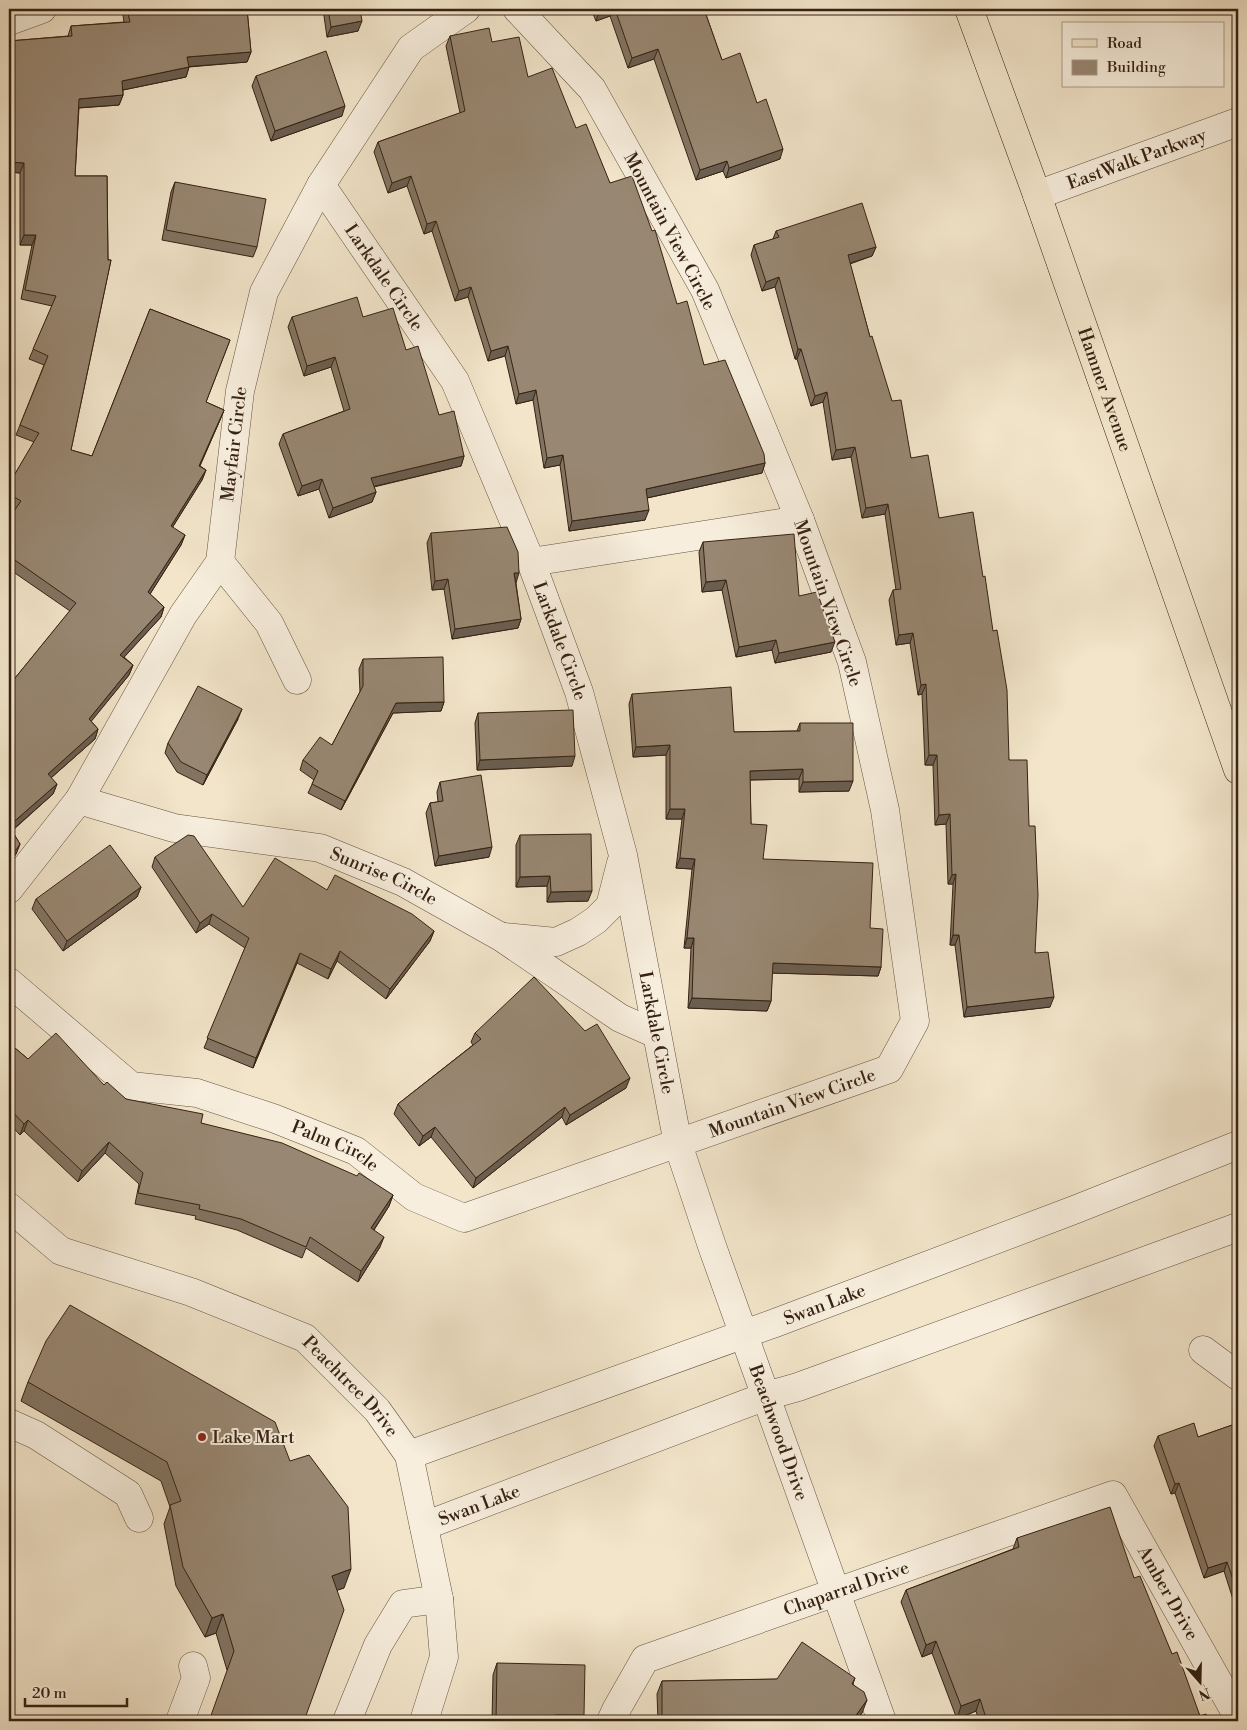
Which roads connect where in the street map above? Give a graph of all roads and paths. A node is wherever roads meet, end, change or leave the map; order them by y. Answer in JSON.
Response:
{"nodes":[{"id":1,"x":42,"y":9,"type":"edge"},
{"id":2,"x":466,"y":9,"type":"edge"},
{"id":3,"x":517,"y":9,"type":"edge"},
{"id":4,"x":969,"y":9,"type":"edge"},
{"id":5,"x":9,"y":21,"type":"edge"},
{"id":6,"x":1238,"y":122,"type":"edge"},
{"id":7,"x":321,"y":185,"type":"junction"},
{"id":8,"x":1037,"y":195,"type":"junction"},
{"id":9,"x":800,"y":520,"type":"junction"},
{"id":10,"x":220,"y":562,"type":"junction"},
{"id":11,"x":531,"y":562,"type":"junction"},
{"id":12,"x":297,"y":680,"type":"dead end"},
{"id":13,"x":1238,"y":770,"type":"edge"},
{"id":14,"x":79,"y":800,"type":"junction"},
{"id":15,"x":623,"y":854,"type":"junction"},
{"id":16,"x":9,"y":889,"type":"edge"},
{"id":17,"x":501,"y":937,"type":"junction"},
{"id":18,"x":9,"y":982,"type":"edge"},
{"id":19,"x":656,"y":1034,"type":"junction"},
{"id":20,"x":678,"y":1144,"type":"junction"},
{"id":21,"x":1238,"y":1145,"type":"edge"},
{"id":22,"x":9,"y":1207,"type":"edge"},
{"id":23,"x":1238,"y":1227,"type":"edge"},
{"id":24,"x":744,"y":1333,"type":"junction"},
{"id":25,"x":1202,"y":1350,"type":"dead end"},
{"id":26,"x":1238,"y":1376,"type":"edge"},
{"id":27,"x":766,"y":1396,"type":"junction"},
{"id":28,"x":9,"y":1423,"type":"edge"},
{"id":29,"x":409,"y":1455,"type":"junction"},
{"id":30,"x":1113,"y":1495,"type":"joint"},
{"id":31,"x":139,"y":1518,"type":"dead end"},
{"id":32,"x":424,"y":1526,"type":"junction"},
{"id":33,"x":835,"y":1592,"type":"junction"},
{"id":34,"x":439,"y":1600,"type":"junction"},
{"id":35,"x":193,"y":1666,"type":"dead end"},
{"id":36,"x":1238,"y":1717,"type":"edge"},
{"id":37,"x":180,"y":1721,"type":"edge"},
{"id":38,"x":347,"y":1721,"type":"edge"},
{"id":39,"x":424,"y":1721,"type":"edge"},
{"id":40,"x":611,"y":1721,"type":"edge"},
{"id":41,"x":882,"y":1721,"type":"edge"}],
"edges":[{"from":1,"to":5,"type":"street"},
{"from":2,"to":7,"type":"street","name":"Mayfair Circle"},
{"from":3,"to":9,"type":"street","name":"Mountain View Circle"},
{"from":4,"to":8,"type":"main road","name":"Hamner Avenue"},
{"from":6,"to":8,"type":"street","name":"EastWalk Parkway"},
{"from":7,"to":10,"type":"street","name":"Mayfair Circle"},
{"from":7,"to":11,"type":"street","name":"Larkdale Circle"},
{"from":8,"to":13,"type":"main road","name":"Hamner Avenue"},
{"from":9,"to":11,"type":"street"},
{"from":9,"to":20,"type":"street","name":"Mountain View Circle"},
{"from":10,"to":12,"type":"street"},
{"from":10,"to":14,"type":"street","name":"Mayfair Circle"},
{"from":11,"to":15,"type":"street","name":"Larkdale Circle"},
{"from":14,"to":16,"type":"street","name":"Mayfair Circle"},
{"from":14,"to":17,"type":"street","name":"Sunrise Circle"},
{"from":15,"to":17,"type":"street"},
{"from":15,"to":19,"type":"street","name":"Larkdale Circle"},
{"from":17,"to":19,"type":"street","name":"Sunrise Circle"},
{"from":18,"to":20,"type":"street","name":"Palm Circle"},
{"from":19,"to":20,"type":"street","name":"Larkdale Circle"},
{"from":20,"to":24,"type":"street","name":"Beachwood Drive"},
{"from":21,"to":24,"type":"street","name":"Swan Lake"},
{"from":22,"to":29,"type":"street","name":"Peachtree Drive"},
{"from":23,"to":27,"type":"street","name":"Swan Lake"},
{"from":24,"to":27,"type":"street","name":"Beachwood Drive"},
{"from":24,"to":29,"type":"street","name":"Swan Lake"},
{"from":25,"to":26,"type":"street"},
{"from":27,"to":32,"type":"street","name":"Swan Lake"},
{"from":27,"to":33,"type":"street","name":"Beachwood Drive"},
{"from":28,"to":31,"type":"street"},
{"from":29,"to":32,"type":"street","name":"Peachtree Drive"},
{"from":30,"to":33,"type":"street","name":"Chaparral Drive"},
{"from":30,"to":36,"type":"street","name":"Amber Drive"},
{"from":32,"to":34,"type":"street","name":"Peachtree Drive"},
{"from":33,"to":40,"type":"street","name":"Chaparral Drive"},
{"from":33,"to":41,"type":"street","name":"Beachwood Drive"},
{"from":34,"to":38,"type":"street"},
{"from":34,"to":39,"type":"street","name":"Peachtree Drive"},
{"from":35,"to":37,"type":"street"}]}
